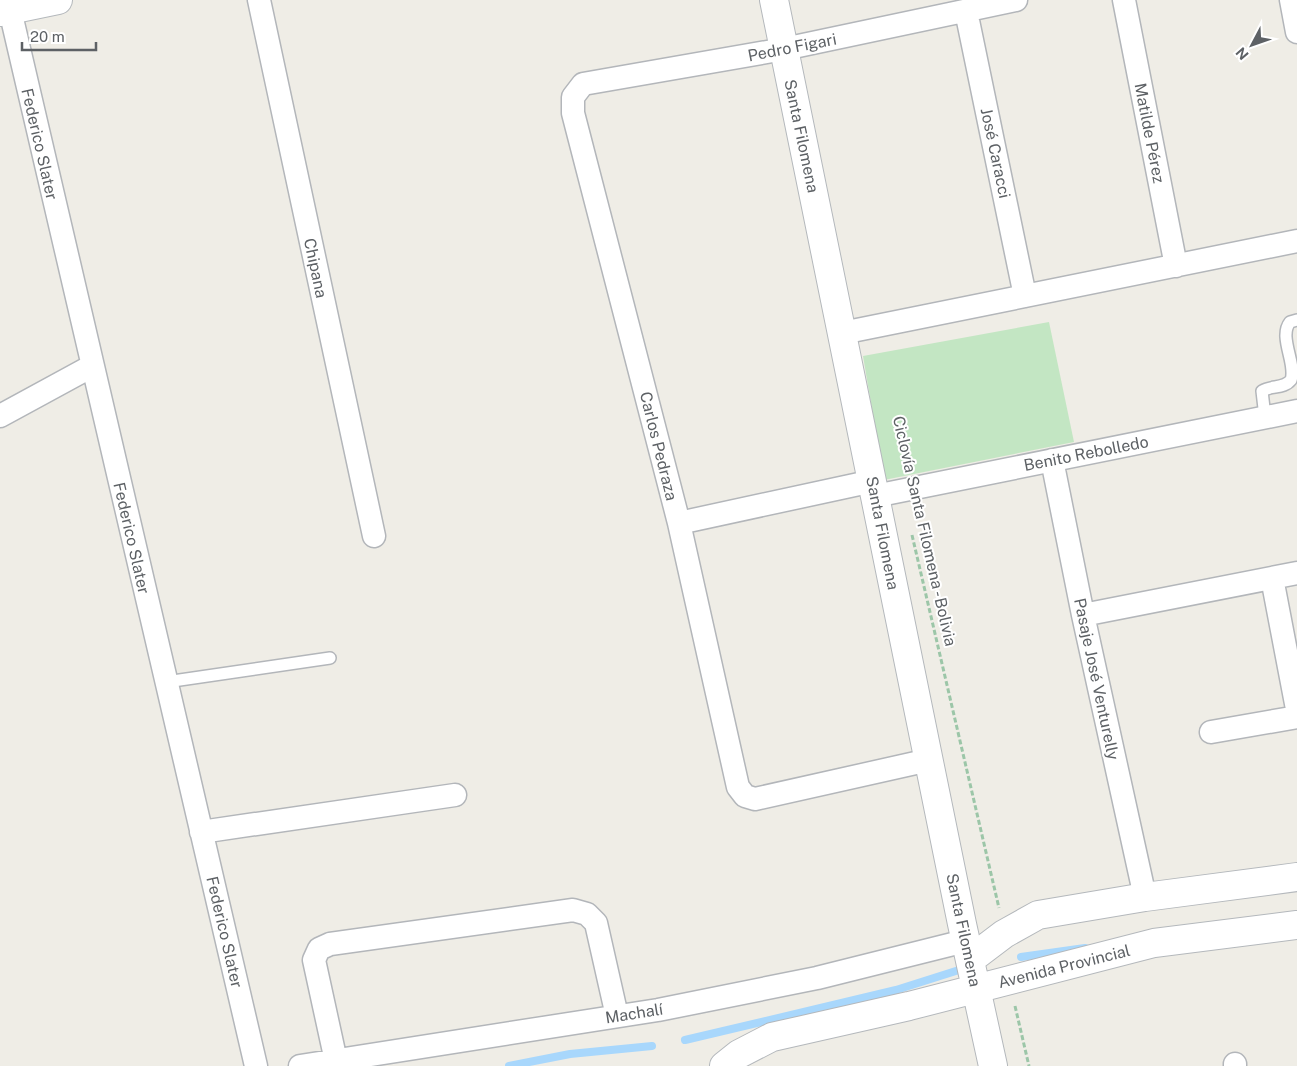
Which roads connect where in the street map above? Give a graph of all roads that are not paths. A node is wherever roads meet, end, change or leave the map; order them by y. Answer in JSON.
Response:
{"nodes":[{"id":1,"x":58,"y":0,"type":"edge"},
{"id":2,"x":259,"y":0,"type":"edge"},
{"id":3,"x":774,"y":0,"type":"edge"},
{"id":4,"x":1016,"y":0,"type":"edge"},
{"id":5,"x":1124,"y":0,"type":"edge"},
{"id":6,"x":1291,"y":0,"type":"edge"},
{"id":7,"x":5,"y":11,"type":"edge"},
{"id":8,"x":966,"y":11,"type":"junction"},
{"id":9,"x":1297,"y":32,"type":"edge"},
{"id":10,"x":784,"y":49,"type":"junction"},
{"id":11,"x":573,"y":96,"type":"joint"},
{"id":12,"x":1297,"y":241,"type":"edge"},
{"id":13,"x":1176,"y":266,"type":"junction"},
{"id":14,"x":1026,"y":296,"type":"junction"},
{"id":15,"x":1297,"y":320,"type":"edge"},
{"id":16,"x":842,"y":333,"type":"junction"},
{"id":17,"x":92,"y":366,"type":"junction"},
{"id":18,"x":1297,"y":411,"type":"edge"},
{"id":19,"x":0,"y":416,"type":"edge"},
{"id":20,"x":1265,"y":417,"type":"junction"},
{"id":21,"x":1052,"y":460,"type":"junction"},
{"id":22,"x":874,"y":489,"type":"junction"},
{"id":23,"x":679,"y":523,"type":"junction"},
{"id":24,"x":374,"y":536,"type":"dead end"},
{"id":25,"x":1297,"y":573,"type":"edge"},
{"id":26,"x":1272,"y":578,"type":"junction"},
{"id":27,"x":1083,"y":615,"type":"junction"},
{"id":28,"x":330,"y":658,"type":"dead end"},
{"id":29,"x":166,"y":682,"type":"junction"},
{"id":30,"x":1297,"y":709,"type":"edge"},
{"id":31,"x":1297,"y":717,"type":"edge"},
{"id":32,"x":1211,"y":732,"type":"dead end"},
{"id":33,"x":930,"y":760,"type":"junction"},
{"id":34,"x":455,"y":795,"type":"dead end"},
{"id":35,"x":201,"y":832,"type":"junction"},
{"id":36,"x":1297,"y":877,"type":"edge"},
{"id":37,"x":1145,"y":897,"type":"junction"},
{"id":38,"x":1297,"y":925,"type":"edge"},
{"id":39,"x":968,"y":950,"type":"junction"},
{"id":40,"x":977,"y":988,"type":"junction"},
{"id":41,"x":617,"y":1016,"type":"junction"},
{"id":42,"x":753,"y":1056,"type":"edge"},
{"id":43,"x":336,"y":1061,"type":"junction"},
{"id":44,"x":256,"y":1066,"type":"edge"},
{"id":45,"x":300,"y":1066,"type":"edge"},
{"id":46,"x":724,"y":1066,"type":"edge"},
{"id":47,"x":994,"y":1066,"type":"edge"}],
"edges":[{"from":1,"to":7,"type":"street"},
{"from":2,"to":24,"type":"street","name":"Chipana"},
{"from":3,"to":10,"type":"street","name":"Santa Filomena"},
{"from":4,"to":8,"type":"street","name":"Pedro Figari"},
{"from":5,"to":13,"type":"street","name":"Matilde Pérez"},
{"from":6,"to":9,"type":"street"},
{"from":7,"to":17,"type":"street","name":"Federico Slater"},
{"from":8,"to":10,"type":"street","name":"Pedro Figari"},
{"from":8,"to":14,"type":"street","name":"José Caracci"},
{"from":10,"to":11,"type":"street","name":"Pedro Figari"},
{"from":10,"to":16,"type":"street","name":"Santa Filomena"},
{"from":11,"to":23,"type":"street","name":"Carlos Pedraza"},
{"from":12,"to":13,"type":"street"},
{"from":13,"to":14,"type":"street"},
{"from":14,"to":16,"type":"street"},
{"from":15,"to":20,"type":"lane"},
{"from":16,"to":22,"type":"street","name":"Santa Filomena"},
{"from":17,"to":19,"type":"street"},
{"from":17,"to":29,"type":"street","name":"Federico Slater"},
{"from":18,"to":20,"type":"street","name":"Benito Rebolledo"},
{"from":20,"to":21,"type":"street","name":"Benito Rebolledo"},
{"from":21,"to":22,"type":"street","name":"Benito Rebolledo"},
{"from":21,"to":27,"type":"street","name":"Pasaje José Venturelly"},
{"from":22,"to":23,"type":"street","name":"Benito Rebolledo"},
{"from":22,"to":33,"type":"street","name":"Santa Filomena"},
{"from":23,"to":33,"type":"street","name":"Carlos Pedraza"},
{"from":25,"to":26,"type":"street"},
{"from":26,"to":27,"type":"street"},
{"from":26,"to":30,"type":"street"},
{"from":27,"to":37,"type":"street","name":"Pasaje José Venturelly"},
{"from":28,"to":29,"type":"lane"},
{"from":29,"to":35,"type":"street","name":"Federico Slater"},
{"from":31,"to":32,"type":"street"},
{"from":33,"to":39,"type":"street","name":"Santa Filomena"},
{"from":34,"to":35,"type":"street"},
{"from":35,"to":44,"type":"street","name":"Federico Slater"},
{"from":36,"to":37,"type":"street"},
{"from":37,"to":39,"type":"street"},
{"from":38,"to":40,"type":"street","name":"Avenida Provincial"},
{"from":39,"to":40,"type":"street","name":"Santa Filomena"},
{"from":39,"to":41,"type":"street","name":"Machalí"},
{"from":40,"to":42,"type":"street","name":"Avenida Provincial"},
{"from":40,"to":47,"type":"street","name":"Santa Filomena"},
{"from":41,"to":43,"type":"street","name":"Machalí"},
{"from":41,"to":43,"type":"street"},
{"from":42,"to":46,"type":"street","name":"Avenida Provincial"},
{"from":43,"to":45,"type":"street","name":"Machalí"}]}
